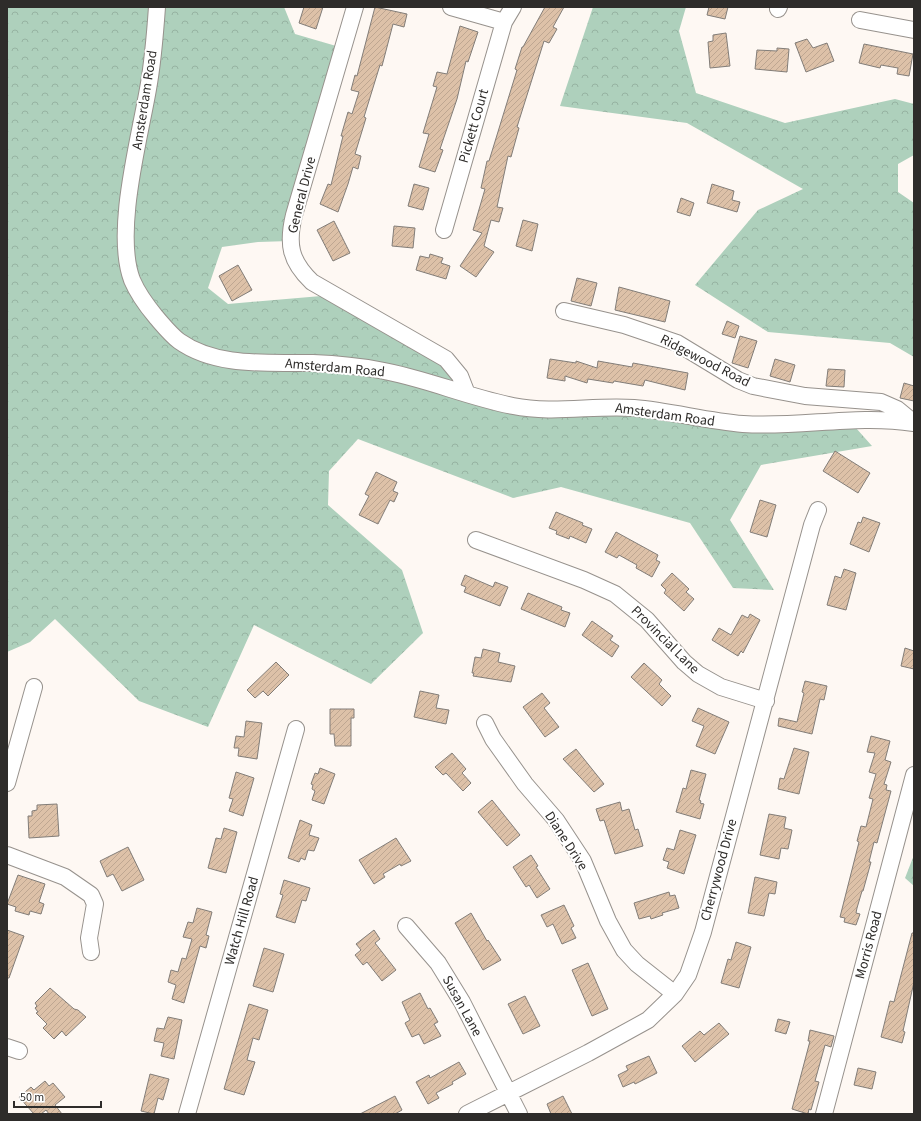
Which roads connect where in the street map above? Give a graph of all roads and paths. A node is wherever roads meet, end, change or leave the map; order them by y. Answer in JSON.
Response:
{"nodes":[{"id":1,"x":157,"y":7,"type":"edge"},
{"id":2,"x":355,"y":7,"type":"edge"},
{"id":3,"x":451,"y":7,"type":"edge"},
{"id":4,"x":513,"y":7,"type":"edge"},
{"id":5,"x":860,"y":20,"type":"dead end"},
{"id":6,"x":504,"y":22,"type":"junction"},
{"id":7,"x":914,"y":30,"type":"edge"},
{"id":8,"x":444,"y":230,"type":"dead end"},
{"id":9,"x":564,"y":311,"type":"dead end"},
{"id":10,"x":467,"y":394,"type":"junction"},
{"id":11,"x":914,"y":423,"type":"edge"},
{"id":12,"x":818,"y":510,"type":"dead end"},
{"id":13,"x":476,"y":540,"type":"dead end"},
{"id":14,"x":34,"y":687,"type":"dead end"},
{"id":15,"x":766,"y":701,"type":"junction"},
{"id":16,"x":485,"y":723,"type":"dead end"},
{"id":17,"x":296,"y":729,"type":"dead end"},
{"id":18,"x":914,"y":775,"type":"edge"},
{"id":19,"x":7,"y":783,"type":"edge"},
{"id":20,"x":7,"y":855,"type":"edge"},
{"id":21,"x":406,"y":926,"type":"dead end"},
{"id":22,"x":91,"y":952,"type":"dead end"},
{"id":23,"x":675,"y":994,"type":"junction"},
{"id":24,"x":508,"y":1093,"type":"junction"},
{"id":25,"x":187,"y":1114,"type":"edge"},
{"id":26,"x":467,"y":1114,"type":"edge"},
{"id":27,"x":519,"y":1114,"type":"edge"},
{"id":28,"x":824,"y":1114,"type":"edge"}],
"edges":[{"from":1,"to":10,"type":"street","name":"Amsterdam Road"},
{"from":2,"to":10,"type":"street","name":"General Drive"},
{"from":3,"to":6,"type":"street"},
{"from":4,"to":6,"type":"street","name":"Pickett Court"},
{"from":5,"to":7,"type":"street"},
{"from":6,"to":8,"type":"street","name":"Pickett Court"},
{"from":9,"to":11,"type":"street","name":"Ridgewood Road"},
{"from":10,"to":11,"type":"street","name":"Amsterdam Road"},
{"from":12,"to":15,"type":"street","name":"Cherrywood Drive"},
{"from":13,"to":15,"type":"street","name":"Provincial Lane"},
{"from":14,"to":19,"type":"street"},
{"from":15,"to":23,"type":"street","name":"Cherrywood Drive"},
{"from":16,"to":23,"type":"street","name":"Diane Drive"},
{"from":17,"to":25,"type":"street","name":"Watch Hill Road"},
{"from":18,"to":28,"type":"street","name":"Morris Road"},
{"from":20,"to":22,"type":"street"},
{"from":21,"to":24,"type":"street","name":"Susan Lane"},
{"from":23,"to":24,"type":"street","name":"Cherrywood Drive"},
{"from":24,"to":26,"type":"street","name":"Cherrywood Drive"},
{"from":24,"to":27,"type":"street","name":"Susan Lane"}]}
